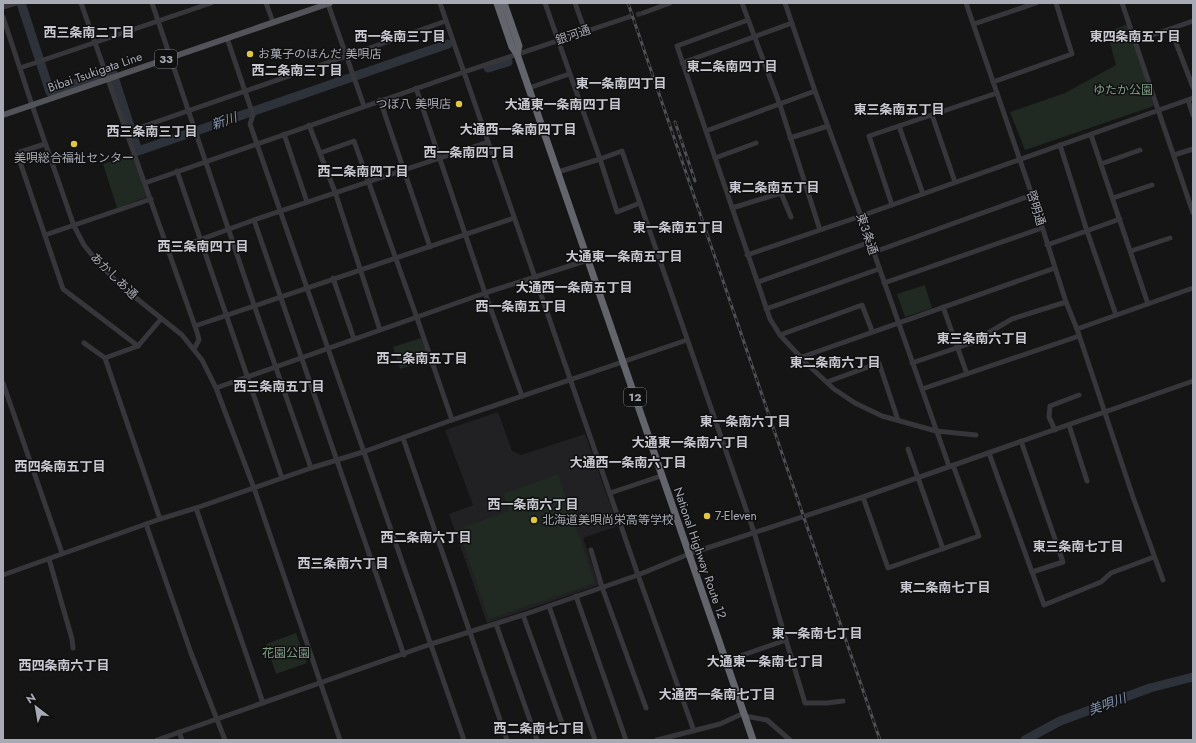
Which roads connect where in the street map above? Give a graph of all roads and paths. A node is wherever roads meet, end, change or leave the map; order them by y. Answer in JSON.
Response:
{"nodes":[{"id":1,"x":16,"y":3,"type":"edge"},
{"id":2,"x":81,"y":3,"type":"edge"},
{"id":3,"x":152,"y":3,"type":"edge"},
{"id":4,"x":211,"y":3,"type":"edge"},
{"id":5,"x":266,"y":3,"type":"edge"},
{"id":6,"x":329,"y":3,"type":"edge"},
{"id":7,"x":440,"y":3,"type":"edge"},
{"id":8,"x":497,"y":3,"type":"edge"},
{"id":9,"x":504,"y":3,"type":"edge"},
{"id":10,"x":545,"y":3,"type":"edge"},
{"id":11,"x":575,"y":3,"type":"edge"},
{"id":12,"x":670,"y":3,"type":"edge"},
{"id":13,"x":742,"y":3,"type":"edge"},
{"id":14,"x":785,"y":3,"type":"edge"},
{"id":15,"x":966,"y":3,"type":"edge"},
{"id":16,"x":1036,"y":3,"type":"edge"},
{"id":17,"x":1056,"y":3,"type":"edge"},
{"id":18,"x":1122,"y":3,"type":"edge"},
{"id":19,"x":3,"y":7,"type":"edge"},
{"id":20,"x":643,"y":13,"type":"tunnel mouth"},
{"id":21,"x":3,"y":17,"type":"edge"},
{"id":22,"x":629,"y":17,"type":"tunnel mouth"},
{"id":23,"x":748,"y":20,"type":"junction"},
{"id":24,"x":158,"y":21,"type":"junction"},
{"id":25,"x":446,"y":21,"type":"junction"},
{"id":26,"x":1193,"y":21,"type":"edge"},
{"id":27,"x":273,"y":22,"type":"junction"},
{"id":28,"x":792,"y":23,"type":"junction"},
{"id":29,"x":974,"y":24,"type":"junction"},
{"id":30,"x":1171,"y":30,"type":"junction"},
{"id":31,"x":585,"y":31,"type":"junction"},
{"id":32,"x":755,"y":37,"type":"junction"},
{"id":33,"x":227,"y":38,"type":"junction"},
{"id":34,"x":558,"y":41,"type":"junction"},
{"id":35,"x":1135,"y":41,"type":"junction"},
{"id":36,"x":95,"y":43,"type":"junction"},
{"id":37,"x":517,"y":54,"type":"junction"},
{"id":38,"x":347,"y":56,"type":"junction"},
{"id":39,"x":170,"y":58,"type":"junction"},
{"id":40,"x":682,"y":63,"type":"junction"},
{"id":41,"x":20,"y":68,"type":"junction"},
{"id":42,"x":464,"y":72,"type":"junction"},
{"id":43,"x":569,"y":74,"type":"junction"},
{"id":44,"x":108,"y":79,"type":"junction"},
{"id":45,"x":993,"y":82,"type":"junction"},
{"id":46,"x":1193,"y":87,"type":"edge"},
{"id":47,"x":416,"y":88,"type":"junction"},
{"id":48,"x":529,"y":88,"type":"junction"},
{"id":49,"x":245,"y":91,"type":"junction"},
{"id":50,"x":815,"y":91,"type":"junction"},
{"id":51,"x":997,"y":93,"type":"junction"},
{"id":52,"x":1190,"y":99,"type":"edge"},
{"id":53,"x":380,"y":100,"type":"junction"},
{"id":54,"x":780,"y":105,"type":"junction"},
{"id":55,"x":32,"y":106,"type":"junction"},
{"id":56,"x":364,"y":106,"type":"junction"},
{"id":57,"x":188,"y":110,"type":"junction"},
{"id":58,"x":1159,"y":110,"type":"junction"},
{"id":59,"x":3,"y":115,"type":"edge"},
{"id":60,"x":932,"y":115,"type":"junction"},
{"id":61,"x":1193,"y":116,"type":"edge"},
{"id":62,"x":309,"y":125,"type":"junction"},
{"id":63,"x":828,"y":126,"type":"junction"},
{"id":64,"x":899,"y":126,"type":"junction"},
{"id":65,"x":706,"y":131,"type":"junction"},
{"id":66,"x":127,"y":132,"type":"junction"},
{"id":67,"x":284,"y":134,"type":"junction"},
{"id":68,"x":1091,"y":135,"type":"junction"},
{"id":69,"x":790,"y":138,"type":"junction"},
{"id":70,"x":488,"y":142,"type":"junction"},
{"id":71,"x":756,"y":143,"type":"dead end"},
{"id":72,"x":45,"y":144,"type":"junction"},
{"id":73,"x":256,"y":144,"type":"junction"},
{"id":74,"x":1060,"y":145,"type":"junction"},
{"id":75,"x":1193,"y":149,"type":"edge"},
{"id":76,"x":1140,"y":150,"type":"dead end"},
{"id":77,"x":320,"y":154,"type":"junction"},
{"id":78,"x":1174,"y":156,"type":"junction"},
{"id":79,"x":440,"y":158,"type":"junction"},
{"id":80,"x":715,"y":158,"type":"junction"},
{"id":81,"x":600,"y":159,"type":"junction"},
{"id":82,"x":1020,"y":160,"type":"junction"},
{"id":83,"x":205,"y":161,"type":"junction"},
{"id":84,"x":1101,"y":164,"type":"junction"},
{"id":85,"x":404,"y":170,"type":"junction"},
{"id":86,"x":177,"y":171,"type":"junction"},
{"id":87,"x":558,"y":172,"type":"junction"},
{"id":88,"x":368,"y":182,"type":"junction"},
{"id":89,"x":956,"y":182,"type":"junction"},
{"id":90,"x":145,"y":183,"type":"junction"},
{"id":91,"x":1152,"y":185,"type":"dead end"},
{"id":92,"x":334,"y":192,"type":"junction"},
{"id":93,"x":923,"y":194,"type":"junction"},
{"id":94,"x":1032,"y":195,"type":"junction"},
{"id":95,"x":1113,"y":198,"type":"junction"},
{"id":96,"x":1191,"y":198,"type":"edge"},
{"id":97,"x":151,"y":199,"type":"junction"},
{"id":98,"x":307,"y":202,"type":"junction"},
{"id":99,"x":640,"y":203,"type":"junction"},
{"id":100,"x":892,"y":205,"type":"junction"},
{"id":101,"x":732,"y":208,"type":"junction"},
{"id":102,"x":280,"y":211,"type":"junction"},
{"id":103,"x":1193,"y":213,"type":"edge"},
{"id":104,"x":861,"y":216,"type":"junction"},
{"id":105,"x":791,"y":217,"type":"dead end"},
{"id":106,"x":514,"y":218,"type":"junction"},
{"id":107,"x":1120,"y":219,"type":"junction"},
{"id":108,"x":254,"y":220,"type":"junction"},
{"id":109,"x":74,"y":226,"type":"junction"},
{"id":110,"x":1042,"y":228,"type":"junction"},
{"id":111,"x":228,"y":229,"type":"junction"},
{"id":112,"x":820,"y":230,"type":"junction"},
{"id":113,"x":1087,"y":231,"type":"junction"},
{"id":114,"x":45,"y":235,"type":"junction"},
{"id":115,"x":466,"y":235,"type":"junction"},
{"id":116,"x":1170,"y":238,"type":"dead end"},
{"id":117,"x":200,"y":240,"type":"junction"},
{"id":118,"x":870,"y":242,"type":"junction"},
{"id":119,"x":1047,"y":245,"type":"junction"},
{"id":120,"x":430,"y":247,"type":"junction"},
{"id":121,"x":169,"y":251,"type":"junction"},
{"id":122,"x":1131,"y":251,"type":"junction"},
{"id":123,"x":874,"y":252,"type":"junction"},
{"id":124,"x":747,"y":255,"type":"junction"},
{"id":125,"x":396,"y":258,"type":"junction"},
{"id":126,"x":588,"y":260,"type":"junction"},
{"id":127,"x":1056,"y":268,"type":"junction"},
{"id":128,"x":879,"y":269,"type":"junction"},
{"id":129,"x":361,"y":270,"type":"junction"},
{"id":130,"x":334,"y":278,"type":"junction"},
{"id":131,"x":535,"y":278,"type":"junction"},
{"id":132,"x":758,"y":282,"type":"junction"},
{"id":133,"x":884,"y":283,"type":"junction"},
{"id":134,"x":306,"y":287,"type":"junction"},
{"id":135,"x":1193,"y":288,"type":"edge"},
{"id":136,"x":485,"y":293,"type":"junction"},
{"id":137,"x":280,"y":296,"type":"junction"},
{"id":138,"x":1066,"y":302,"type":"junction"},
{"id":139,"x":1148,"y":304,"type":"junction"},
{"id":140,"x":254,"y":305,"type":"junction"},
{"id":141,"x":943,"y":307,"type":"junction"},
{"id":142,"x":766,"y":309,"type":"junction"},
{"id":143,"x":226,"y":315,"type":"junction"},
{"id":144,"x":1116,"y":315,"type":"junction"},
{"id":145,"x":417,"y":318,"type":"junction"},
{"id":146,"x":161,"y":319,"type":"junction"},
{"id":147,"x":898,"y":323,"type":"junction"},
{"id":148,"x":195,"y":326,"type":"junction"},
{"id":149,"x":1077,"y":329,"type":"junction"},
{"id":150,"x":380,"y":330,"type":"junction"},
{"id":151,"x":872,"y":332,"type":"junction"},
{"id":152,"x":780,"y":335,"type":"junction"},
{"id":153,"x":1079,"y":336,"type":"junction"},
{"id":154,"x":354,"y":339,"type":"junction"},
{"id":155,"x":687,"y":340,"type":"junction"},
{"id":156,"x":84,"y":343,"type":"dead end"},
{"id":157,"x":138,"y":346,"type":"junction"},
{"id":158,"x":957,"y":348,"type":"junction"},
{"id":159,"x":194,"y":349,"type":"junction"},
{"id":160,"x":328,"y":349,"type":"junction"},
{"id":161,"x":802,"y":357,"type":"junction"},
{"id":162,"x":105,"y":358,"type":"junction"},
{"id":163,"x":302,"y":358,"type":"junction"},
{"id":164,"x":622,"y":362,"type":"junction"},
{"id":165,"x":912,"y":363,"type":"junction"},
{"id":166,"x":276,"y":367,"type":"junction"},
{"id":167,"x":967,"y":374,"type":"junction"},
{"id":168,"x":248,"y":377,"type":"junction"},
{"id":169,"x":570,"y":379,"type":"junction"},
{"id":170,"x":1193,"y":381,"type":"edge"},
{"id":171,"x":827,"y":382,"type":"junction"},
{"id":172,"x":3,"y":383,"type":"edge"},
{"id":173,"x":216,"y":388,"type":"junction"},
{"id":174,"x":922,"y":389,"type":"junction"},
{"id":175,"x":1079,"y":395,"type":"dead end"},
{"id":176,"x":522,"y":396,"type":"junction"},
{"id":177,"x":1105,"y":412,"type":"junction"},
{"id":178,"x":452,"y":420,"type":"junction"},
{"id":179,"x":898,"y":420,"type":"junction"},
{"id":180,"x":1069,"y":425,"type":"junction"},
{"id":181,"x":1056,"y":430,"type":"junction"},
{"id":182,"x":936,"y":431,"type":"junction"},
{"id":183,"x":976,"y":435,"type":"dead end"},
{"id":184,"x":403,"y":438,"type":"junction"},
{"id":185,"x":1021,"y":442,"type":"junction"},
{"id":186,"x":908,"y":449,"type":"dead end"},
{"id":187,"x":363,"y":452,"type":"junction"},
{"id":188,"x":988,"y":452,"type":"junction"},
{"id":189,"x":337,"y":460,"type":"junction"},
{"id":190,"x":951,"y":465,"type":"junction"},
{"id":191,"x":311,"y":468,"type":"junction"},
{"id":192,"x":661,"y":476,"type":"junction"},
{"id":193,"x":282,"y":478,"type":"junction"},
{"id":194,"x":917,"y":478,"type":"junction"},
{"id":195,"x":1087,"y":481,"type":"dead end"},
{"id":196,"x":254,"y":488,"type":"junction"},
{"id":197,"x":610,"y":493,"type":"junction"},
{"id":198,"x":863,"y":497,"type":"junction"},
{"id":199,"x":196,"y":508,"type":"junction"},
{"id":200,"x":160,"y":519,"type":"junction"},
{"id":201,"x":146,"y":524,"type":"junction"},
{"id":202,"x":754,"y":532,"type":"junction"},
{"id":203,"x":943,"y":549,"type":"junction"},
{"id":204,"x":590,"y":550,"type":"dead end"},
{"id":205,"x":62,"y":553,"type":"junction"},
{"id":206,"x":689,"y":554,"type":"junction"},
{"id":207,"x":1154,"y":557,"type":"junction"},
{"id":208,"x":49,"y":559,"type":"junction"},
{"id":209,"x":1032,"y":572,"type":"junction"},
{"id":210,"x":638,"y":574,"type":"junction"},
{"id":211,"x":3,"y":575,"type":"edge"},
{"id":212,"x":1163,"y":580,"type":"dead end"},
{"id":213,"x":602,"y":587,"type":"junction"},
{"id":214,"x":576,"y":596,"type":"junction"},
{"id":215,"x":549,"y":606,"type":"junction"},
{"id":216,"x":523,"y":615,"type":"junction"},
{"id":217,"x":496,"y":624,"type":"junction"},
{"id":218,"x":470,"y":633,"type":"junction"},
{"id":219,"x":786,"y":640,"type":"junction"},
{"id":220,"x":431,"y":644,"type":"junction"},
{"id":221,"x":73,"y":648,"type":"dead end"},
{"id":222,"x":404,"y":654,"type":"junction"},
{"id":223,"x":726,"y":661,"type":"junction"},
{"id":224,"x":320,"y":683,"type":"junction"},
{"id":225,"x":842,"y":701,"type":"dead end"},
{"id":226,"x":264,"y":703,"type":"junction"},
{"id":227,"x":646,"y":708,"type":"dead end"},
{"id":228,"x":744,"y":715,"type":"junction"},
{"id":229,"x":217,"y":719,"type":"junction"},
{"id":230,"x":562,"y":724,"type":"dead end"},
{"id":231,"x":694,"y":731,"type":"junction"},
{"id":232,"x":179,"y":732,"type":"junction"},
{"id":233,"x":156,"y":740,"type":"edge"},
{"id":234,"x":182,"y":740,"type":"edge"},
{"id":235,"x":225,"y":740,"type":"edge"},
{"id":236,"x":340,"y":740,"type":"edge"},
{"id":237,"x":464,"y":740,"type":"edge"},
{"id":238,"x":507,"y":740,"type":"edge"},
{"id":239,"x":537,"y":740,"type":"edge"},
{"id":240,"x":595,"y":740,"type":"edge"},
{"id":241,"x":626,"y":740,"type":"edge"},
{"id":242,"x":657,"y":740,"type":"edge"},
{"id":243,"x":753,"y":740,"type":"edge"},
{"id":244,"x":790,"y":740,"type":"edge"}],
"edges":[{"from":1,"to":19,"type":"street"},
{"from":2,"to":36,"type":"street"},
{"from":3,"to":24,"type":"street"},
{"from":4,"to":24,"type":"street"},
{"from":5,"to":27,"type":"street"},
{"from":6,"to":27,"type":"main road","name":"Bibai Tsukigata Line","number":"33"},
{"from":6,"to":38,"type":"street"},
{"from":7,"to":25,"type":"street"},
{"from":8,"to":37,"type":"highway","name":"National Highway Route 12","number":"12"},
{"from":9,"to":37,"type":"highway","name":"National Highway Route 12","number":"12"},
{"from":10,"to":34,"type":"street"},
{"from":11,"to":31,"type":"street"},
{"from":12,"to":20,"type":"street"},
{"from":13,"to":23,"type":"street"},
{"from":14,"to":28,"type":"street","name":"東３条通"},
{"from":15,"to":29,"type":"street","name":"啓明通"},
{"from":16,"to":29,"type":"street"},
{"from":17,"to":45,"type":"street"},
{"from":18,"to":35,"type":"street"},
{"from":21,"to":41,"type":"street","name":"あかしあ通"},
{"from":22,"to":31,"type":"street","name":"銀河通"},
{"from":23,"to":32,"type":"street"},
{"from":23,"to":40,"type":"street"},
{"from":24,"to":36,"type":"street"},
{"from":24,"to":39,"type":"street"},
{"from":25,"to":38,"type":"street"},
{"from":25,"to":42,"type":"street"},
{"from":26,"to":30,"type":"street"},
{"from":27,"to":33,"type":"main road","name":"Bibai Tsukigata Line","number":"33"},
{"from":28,"to":32,"type":"street"},
{"from":28,"to":50,"type":"street","name":"東３条通"},
{"from":29,"to":45,"type":"street","name":"啓明通"},
{"from":30,"to":35,"type":"street"},
{"from":30,"to":46,"type":"street"},
{"from":31,"to":34,"type":"street","name":"銀河通"},
{"from":32,"to":40,"type":"street"},
{"from":32,"to":54,"type":"street"},
{"from":33,"to":39,"type":"main road","name":"Bibai Tsukigata Line","number":"33"},
{"from":33,"to":49,"type":"street"},
{"from":34,"to":37,"type":"street","name":"銀河通"},
{"from":34,"to":43,"type":"street"},
{"from":35,"to":58,"type":"street"},
{"from":36,"to":41,"type":"street"},
{"from":36,"to":44,"type":"street"},
{"from":37,"to":42,"type":"street","name":"銀河通"},
{"from":37,"to":48,"type":"highway","name":"National Highway Route 12","number":"12"},
{"from":38,"to":49,"type":"street"},
{"from":38,"to":56,"type":"street"},
{"from":39,"to":44,"type":"main road","name":"Bibai Tsukigata Line","number":"33"},
{"from":39,"to":57,"type":"street"},
{"from":40,"to":65,"type":"street"},
{"from":41,"to":55,"type":"street","name":"あかしあ通"},
{"from":42,"to":47,"type":"street","name":"銀河通"},
{"from":42,"to":70,"type":"street"},
{"from":43,"to":48,"type":"street"},
{"from":43,"to":81,"type":"street"},
{"from":44,"to":55,"type":"main road","name":"Bibai Tsukigata Line","number":"33"},
{"from":44,"to":66,"type":"street"},
{"from":45,"to":51,"type":"street","name":"啓明通"},
{"from":47,"to":53,"type":"street","name":"銀河通"},
{"from":47,"to":79,"type":"street"},
{"from":48,"to":87,"type":"highway","name":"National Highway Route 12","number":"12"},
{"from":49,"to":57,"type":"street"},
{"from":49,"to":73,"type":"street"},
{"from":50,"to":54,"type":"street"},
{"from":50,"to":63,"type":"street","name":"東３条通"},
{"from":51,"to":60,"type":"street"},
{"from":51,"to":82,"type":"street","name":"啓明通"},
{"from":52,"to":58,"type":"street"},
{"from":52,"to":61,"type":"street"},
{"from":53,"to":56,"type":"street","name":"銀河通"},
{"from":53,"to":85,"type":"street"},
{"from":54,"to":65,"type":"street"},
{"from":54,"to":69,"type":"street"},
{"from":55,"to":59,"type":"main road","name":"Bibai Tsukigata Line","number":"33"},
{"from":55,"to":72,"type":"street","name":"あかしあ通"},
{"from":56,"to":62,"type":"street","name":"銀河通"},
{"from":57,"to":66,"type":"street"},
{"from":57,"to":83,"type":"street"},
{"from":58,"to":68,"type":"street"},
{"from":58,"to":78,"type":"street"},
{"from":60,"to":64,"type":"street"},
{"from":60,"to":89,"type":"street"},
{"from":62,"to":67,"type":"street","name":"銀河通"},
{"from":62,"to":77,"type":"street"},
{"from":63,"to":69,"type":"street"},
{"from":63,"to":104,"type":"street","name":"東３条通"},
{"from":64,"to":93,"type":"street"},
{"from":64,"to":100,"type":"street"},
{"from":65,"to":80,"type":"street"},
{"from":66,"to":90,"type":"street"},
{"from":67,"to":73,"type":"street","name":"銀河通"},
{"from":67,"to":98,"type":"street"},
{"from":68,"to":74,"type":"street"},
{"from":68,"to":84,"type":"street"},
{"from":69,"to":112,"type":"street"},
{"from":70,"to":79,"type":"street"},
{"from":70,"to":106,"type":"street"},
{"from":71,"to":80,"type":"street"},
{"from":72,"to":109,"type":"street","name":"あかしあ通"},
{"from":72,"to":114,"type":"street"},
{"from":73,"to":83,"type":"street","name":"銀河通"},
{"from":73,"to":102,"type":"street"},
{"from":74,"to":82,"type":"street"},
{"from":74,"to":113,"type":"street"},
{"from":75,"to":78,"type":"street"},
{"from":76,"to":84,"type":"street"},
{"from":77,"to":88,"type":"street"},
{"from":77,"to":92,"type":"street"},
{"from":78,"to":96,"type":"street"},
{"from":79,"to":85,"type":"street"},
{"from":79,"to":115,"type":"street"},
{"from":80,"to":101,"type":"street"},
{"from":81,"to":87,"type":"street"},
{"from":81,"to":99,"type":"street"},
{"from":81,"to":99,"type":"street"},
{"from":82,"to":89,"type":"street"},
{"from":82,"to":94,"type":"street","name":"啓明通"},
{"from":83,"to":86,"type":"street","name":"銀河通"},
{"from":83,"to":111,"type":"street"},
{"from":84,"to":95,"type":"street"},
{"from":85,"to":88,"type":"street"},
{"from":85,"to":120,"type":"street"},
{"from":86,"to":90,"type":"street","name":"銀河通"},
{"from":86,"to":117,"type":"street"},
{"from":87,"to":126,"type":"highway","name":"National Highway Route 12","number":"12"},
{"from":88,"to":92,"type":"street"},
{"from":88,"to":125,"type":"street"},
{"from":89,"to":93,"type":"street"},
{"from":90,"to":97,"type":"street"},
{"from":91,"to":95,"type":"street"},
{"from":92,"to":98,"type":"street"},
{"from":92,"to":129,"type":"street"},
{"from":93,"to":100,"type":"street"},
{"from":94,"to":110,"type":"street","name":"啓明通"},
{"from":94,"to":123,"type":"street"},
{"from":95,"to":107,"type":"street"},
{"from":96,"to":103,"type":"street"},
{"from":97,"to":109,"type":"street"},
{"from":97,"to":121,"type":"street"},
{"from":98,"to":102,"type":"street"},
{"from":99,"to":155,"type":"street"},
{"from":100,"to":104,"type":"street"},
{"from":101,"to":105,"type":"street"},
{"from":101,"to":124,"type":"street"},
{"from":102,"to":108,"type":"street"},
{"from":102,"to":134,"type":"street"},
{"from":104,"to":112,"type":"street"},
{"from":104,"to":118,"type":"street","name":"東３条通"},
{"from":106,"to":115,"type":"street"},
{"from":106,"to":131,"type":"street"},
{"from":107,"to":113,"type":"street"},
{"from":107,"to":122,"type":"street"},
{"from":108,"to":111,"type":"street"},
{"from":108,"to":137,"type":"street"},
{"from":109,"to":114,"type":"street"},
{"from":109,"to":146,"type":"street","name":"あかしあ通"},
{"from":110,"to":119,"type":"street","name":"啓明通"},
{"from":110,"to":133,"type":"street"},
{"from":111,"to":117,"type":"street"},
{"from":111,"to":140,"type":"street"},
{"from":112,"to":124,"type":"street"},
{"from":113,"to":119,"type":"street"},
{"from":113,"to":144,"type":"street"},
{"from":114,"to":157,"type":"street"},
{"from":115,"to":120,"type":"street"},
{"from":115,"to":136,"type":"street"},
{"from":116,"to":122,"type":"street"},
{"from":117,"to":121,"type":"street"},
{"from":117,"to":143,"type":"street"},
{"from":118,"to":123,"type":"street","name":"東３条通"},
{"from":118,"to":132,"type":"street"},
{"from":119,"to":127,"type":"street","name":"啓明通"},
{"from":120,"to":125,"type":"street"},
{"from":121,"to":148,"type":"street"},
{"from":122,"to":139,"type":"street"},
{"from":123,"to":128,"type":"street","name":"東３条通"},
{"from":124,"to":132,"type":"street"},
{"from":125,"to":129,"type":"street"},
{"from":125,"to":145,"type":"street"},
{"from":126,"to":131,"type":"street"},
{"from":126,"to":164,"type":"highway","name":"National Highway Route 12","number":"12"},
{"from":127,"to":138,"type":"street","name":"啓明通"},
{"from":127,"to":141,"type":"street"},
{"from":128,"to":133,"type":"street","name":"東３条通"},
{"from":128,"to":142,"type":"street"},
{"from":129,"to":130,"type":"street"},
{"from":129,"to":150,"type":"street"},
{"from":130,"to":134,"type":"street"},
{"from":130,"to":154,"type":"street"},
{"from":131,"to":136,"type":"street"},
{"from":131,"to":169,"type":"street"},
{"from":132,"to":142,"type":"street"},
{"from":133,"to":147,"type":"street","name":"東３条通"},
{"from":134,"to":137,"type":"street"},
{"from":134,"to":160,"type":"street"},
{"from":135,"to":139,"type":"street"},
{"from":136,"to":145,"type":"street"},
{"from":136,"to":176,"type":"street"},
{"from":137,"to":140,"type":"street"},
{"from":137,"to":163,"type":"street"},
{"from":138,"to":149,"type":"street","name":"啓明通"},
{"from":138,"to":158,"type":"street"},
{"from":139,"to":144,"type":"street"},
{"from":140,"to":143,"type":"street"},
{"from":140,"to":166,"type":"street"},
{"from":141,"to":147,"type":"street"},
{"from":141,"to":158,"type":"street"},
{"from":142,"to":152,"type":"street"},
{"from":143,"to":148,"type":"street"},
{"from":143,"to":168,"type":"street"},
{"from":144,"to":149,"type":"street"},
{"from":145,"to":150,"type":"street"},
{"from":145,"to":178,"type":"street"},
{"from":146,"to":157,"type":"street"},
{"from":146,"to":159,"type":"street","name":"あかしあ通"},
{"from":147,"to":151,"type":"street"},
{"from":147,"to":165,"type":"street","name":"東３条通"},
{"from":148,"to":159,"type":"street"},
{"from":149,"to":153,"type":"street","name":"啓明通"},
{"from":150,"to":154,"type":"street"},
{"from":151,"to":152,"type":"street"},
{"from":151,"to":161,"type":"street"},
{"from":152,"to":161,"type":"street"},
{"from":153,"to":167,"type":"street"},
{"from":153,"to":177,"type":"street","name":"啓明通"},
{"from":154,"to":160,"type":"street"},
{"from":155,"to":164,"type":"street"},
{"from":155,"to":202,"type":"street"},
{"from":156,"to":162,"type":"street"},
{"from":157,"to":162,"type":"street"},
{"from":158,"to":165,"type":"street"},
{"from":158,"to":167,"type":"street"},
{"from":159,"to":173,"type":"street","name":"あかしあ通"},
{"from":160,"to":163,"type":"street"},
{"from":160,"to":187,"type":"street"},
{"from":161,"to":171,"type":"street"},
{"from":162,"to":200,"type":"street"},
{"from":163,"to":166,"type":"street"},
{"from":163,"to":189,"type":"street"},
{"from":164,"to":169,"type":"street"},
{"from":164,"to":192,"type":"highway","name":"National Highway Route 12","number":"12"},
{"from":165,"to":174,"type":"street","name":"東３条通"},
{"from":166,"to":168,"type":"street"},
{"from":166,"to":191,"type":"street"},
{"from":167,"to":174,"type":"street"},
{"from":168,"to":173,"type":"street"},
{"from":168,"to":193,"type":"street"},
{"from":169,"to":176,"type":"street"},
{"from":169,"to":197,"type":"street"},
{"from":170,"to":177,"type":"street"},
{"from":171,"to":179,"type":"street"},
{"from":171,"to":179,"type":"street"},
{"from":172,"to":205,"type":"street"},
{"from":173,"to":196,"type":"street","name":"あかしあ通"},
{"from":174,"to":182,"type":"street","name":"東３条通"},
{"from":175,"to":181,"type":"street"},
{"from":176,"to":178,"type":"street"},
{"from":177,"to":180,"type":"street"},
{"from":177,"to":207,"type":"street","name":"啓明通"},
{"from":178,"to":184,"type":"street"},
{"from":179,"to":182,"type":"street"},
{"from":180,"to":181,"type":"street"},
{"from":180,"to":195,"type":"street"},
{"from":181,"to":185,"type":"street"},
{"from":182,"to":183,"type":"street"},
{"from":182,"to":190,"type":"street","name":"東３条通"},
{"from":184,"to":187,"type":"street"},
{"from":184,"to":218,"type":"street"},
{"from":185,"to":188,"type":"street"},
{"from":185,"to":209,"type":"street"},
{"from":186,"to":194,"type":"street"},
{"from":187,"to":189,"type":"street"},
{"from":187,"to":220,"type":"street"},
{"from":188,"to":190,"type":"street"},
{"from":188,"to":209,"type":"street"},
{"from":189,"to":191,"type":"street"},
{"from":189,"to":222,"type":"street"},
{"from":190,"to":194,"type":"street"},
{"from":190,"to":203,"type":"street","name":"東３条通"},
{"from":191,"to":193,"type":"street"},
{"from":192,"to":197,"type":"street"},
{"from":192,"to":206,"type":"highway","name":"National Highway Route 12","number":"12"},
{"from":193,"to":196,"type":"street"},
{"from":194,"to":198,"type":"street"},
{"from":194,"to":203,"type":"street"},
{"from":196,"to":199,"type":"street"},
{"from":196,"to":224,"type":"street","name":"あかしあ通"},
{"from":197,"to":210,"type":"street"},
{"from":198,"to":202,"type":"street"},
{"from":198,"to":203,"type":"street"},
{"from":199,"to":200,"type":"street"},
{"from":199,"to":226,"type":"street"},
{"from":200,"to":201,"type":"street"},
{"from":201,"to":205,"type":"street"},
{"from":201,"to":229,"type":"street"},
{"from":202,"to":206,"type":"street"},
{"from":202,"to":219,"type":"street"},
{"from":204,"to":213,"type":"street"},
{"from":205,"to":208,"type":"street"},
{"from":206,"to":210,"type":"street"},
{"from":206,"to":223,"type":"highway","name":"National Highway Route 12","number":"12"},
{"from":207,"to":209,"type":"street"},
{"from":207,"to":212,"type":"street","name":"啓明通"},
{"from":208,"to":211,"type":"street"},
{"from":208,"to":221,"type":"street"},
{"from":210,"to":213,"type":"street"},
{"from":210,"to":231,"type":"street"},
{"from":213,"to":214,"type":"street"},
{"from":213,"to":227,"type":"street"},
{"from":214,"to":215,"type":"street"},
{"from":214,"to":241,"type":"street"},
{"from":215,"to":216,"type":"street"},
{"from":215,"to":240,"type":"street"},
{"from":216,"to":217,"type":"street"},
{"from":216,"to":230,"type":"street"},
{"from":217,"to":218,"type":"street"},
{"from":217,"to":239,"type":"street"},
{"from":218,"to":220,"type":"street"},
{"from":218,"to":238,"type":"street"},
{"from":219,"to":223,"type":"street"},
{"from":219,"to":225,"type":"street"},
{"from":220,"to":222,"type":"street"},
{"from":220,"to":237,"type":"street"},
{"from":222,"to":224,"type":"street"},
{"from":223,"to":228,"type":"highway","name":"National Highway Route 12","number":"12"},
{"from":224,"to":226,"type":"street"},
{"from":224,"to":236,"type":"street","name":"あかしあ通"},
{"from":226,"to":229,"type":"street"},
{"from":228,"to":231,"type":"street"},
{"from":228,"to":243,"type":"highway","name":"National Highway Route 12","number":"12"},
{"from":228,"to":244,"type":"street"},
{"from":229,"to":232,"type":"street"},
{"from":229,"to":235,"type":"street"},
{"from":231,"to":242,"type":"street"},
{"from":232,"to":233,"type":"street"},
{"from":232,"to":234,"type":"street"}]}
